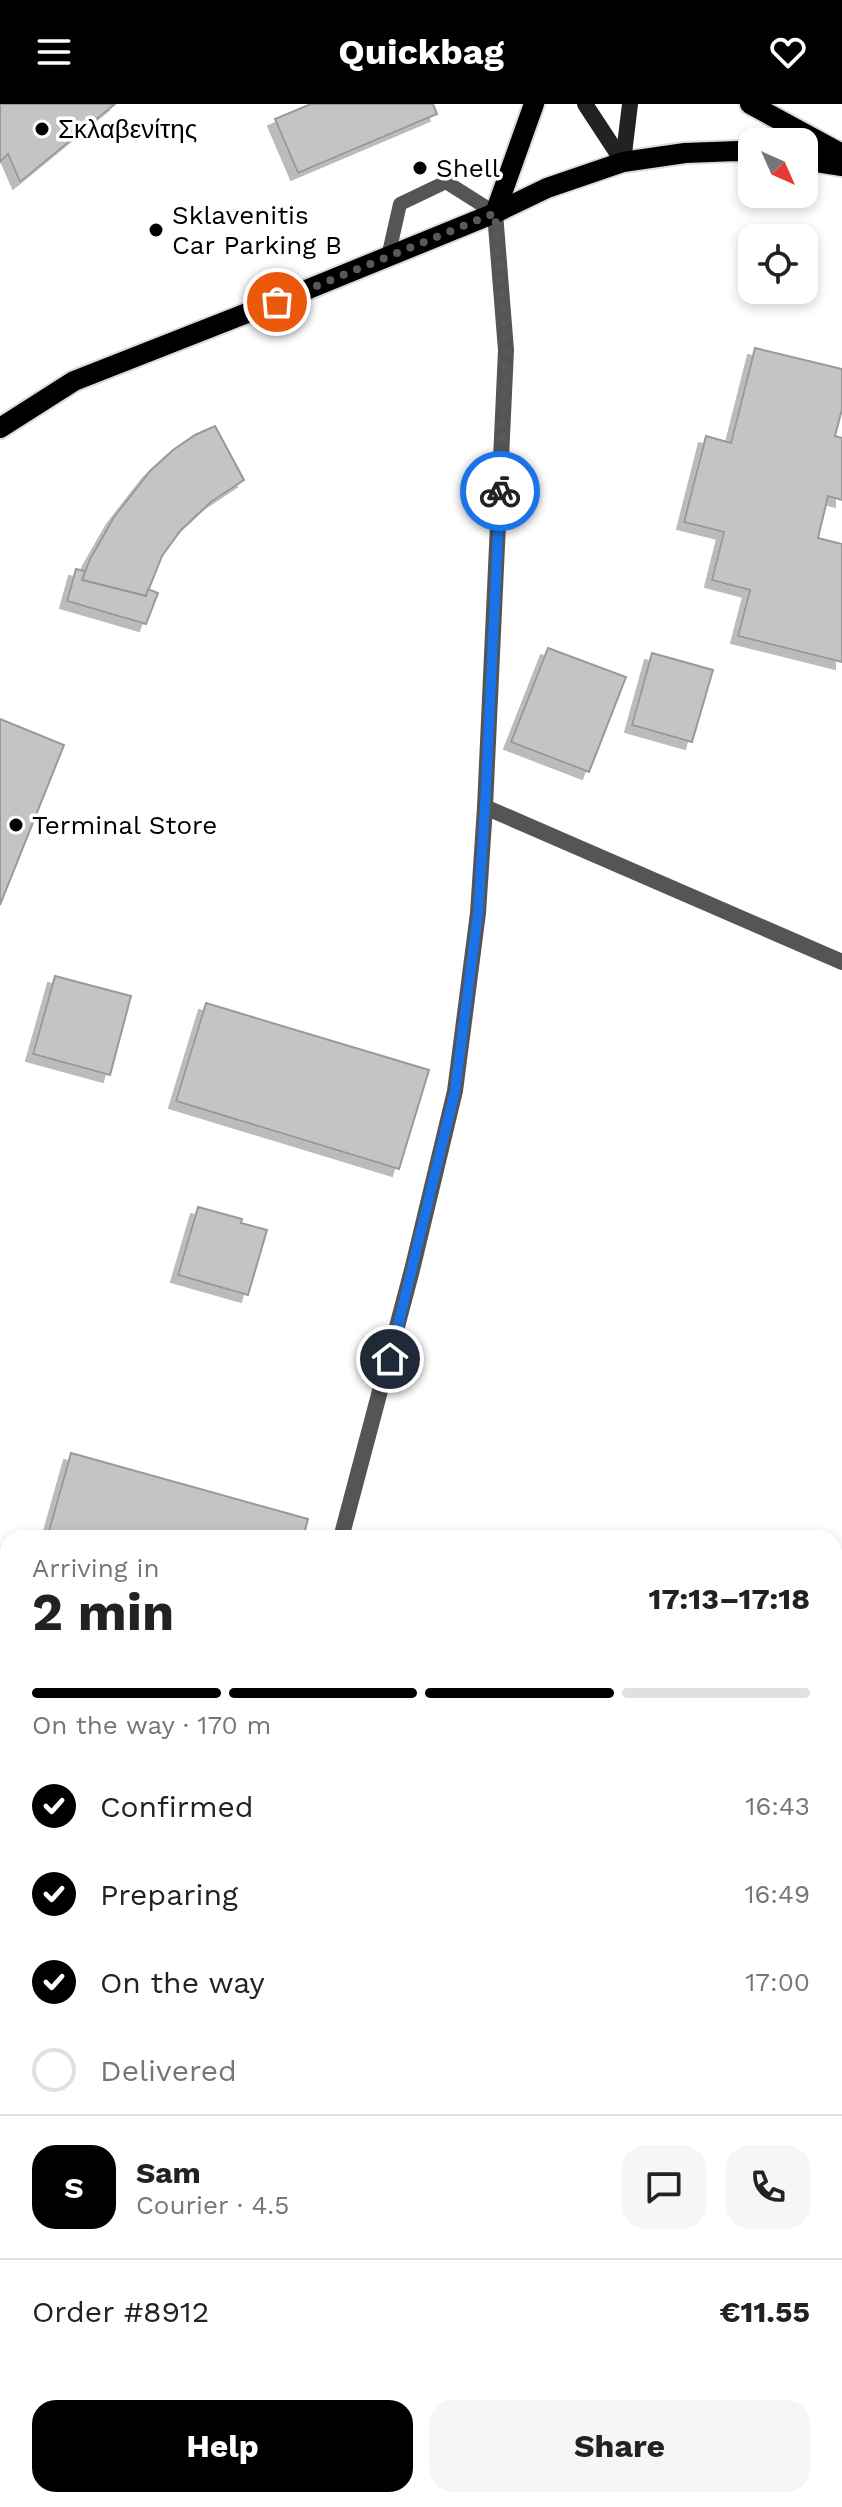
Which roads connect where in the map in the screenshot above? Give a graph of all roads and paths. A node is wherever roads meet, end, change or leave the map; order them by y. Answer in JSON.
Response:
{"nodes":[{"id":1,"x":534,"y":104,"type":"edge"},
{"id":2,"x":585,"y":104,"type":"edge"},
{"id":3,"x":630,"y":104,"type":"edge"},
{"id":4,"x":750,"y":104,"type":"edge"},
{"id":5,"x":738,"y":151,"type":"edge"},
{"id":6,"x":842,"y":154,"type":"edge"},
{"id":7,"x":623,"y":162,"type":"junction"},
{"id":8,"x":818,"y":162,"type":"edge"},
{"id":9,"x":842,"y":166,"type":"edge"},
{"id":10,"x":495,"y":213,"type":"junction"},
{"id":11,"x":388,"y":257,"type":"junction"},
{"id":12,"x":0,"y":428,"type":"edge"},
{"id":13,"x":485,"y":807,"type":"junction"},
{"id":14,"x":842,"y":962,"type":"edge"},
{"id":15,"x":343,"y":1530,"type":"edge"}],
"edges":[{"from":1,"to":10,"type":"main road"},
{"from":2,"to":7,"type":"main road"},
{"from":3,"to":7,"type":"main road"},
{"from":4,"to":6,"type":"main road"},
{"from":5,"to":7,"type":"main road"},
{"from":7,"to":10,"type":"main road"},
{"from":8,"to":9,"type":"main road"},
{"from":10,"to":11,"type":"main road"},
{"from":10,"to":11,"type":"lane"},
{"from":10,"to":13,"type":"street"},
{"from":11,"to":12,"type":"main road"},
{"from":13,"to":14,"type":"street"},
{"from":13,"to":15,"type":"street"}]}
